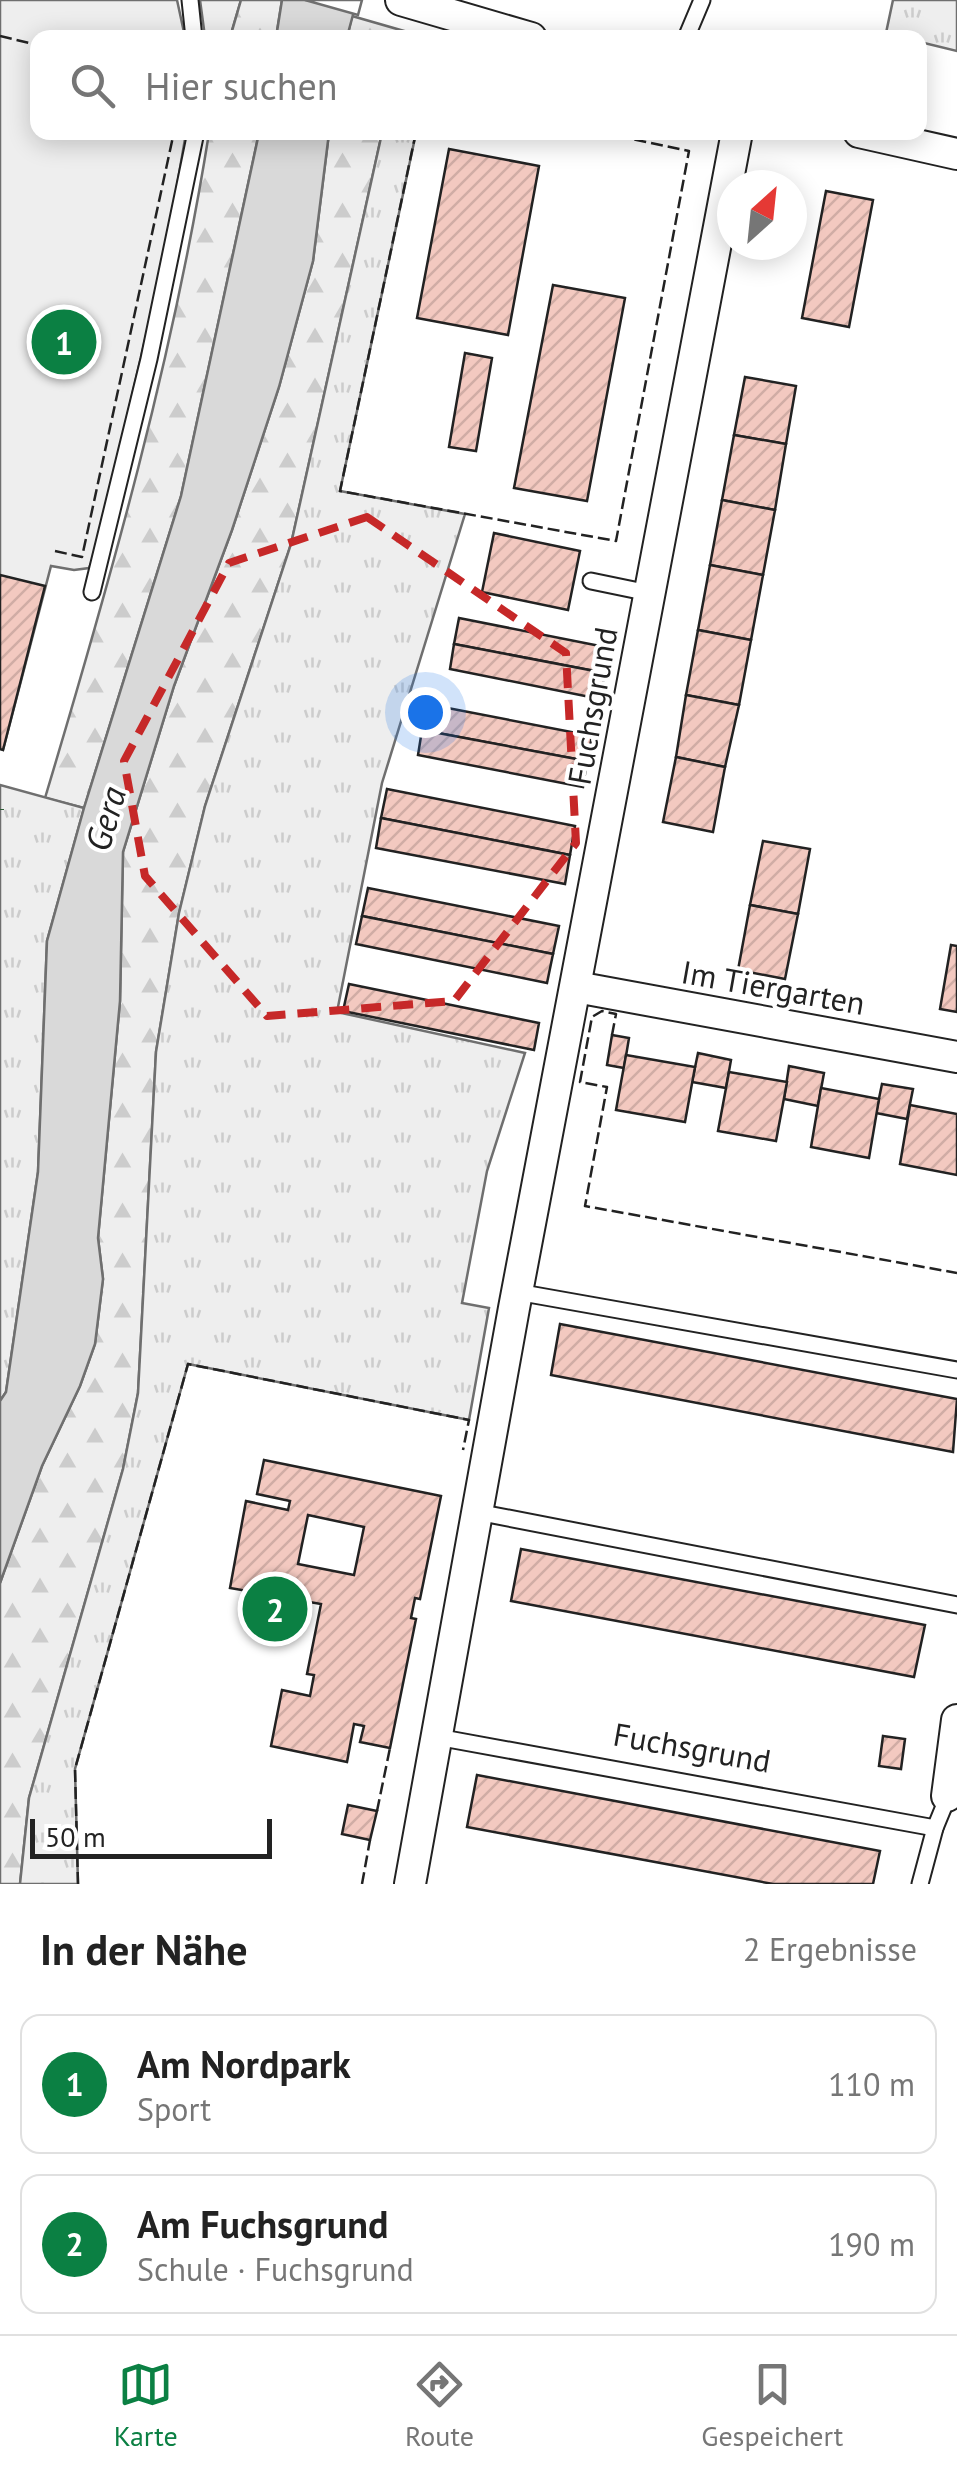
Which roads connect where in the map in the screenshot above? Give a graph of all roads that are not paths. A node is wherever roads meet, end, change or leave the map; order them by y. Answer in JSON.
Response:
{"nodes":[{"id":1,"x":190,"y":0,"type":"edge"},
{"id":2,"x":702,"y":0,"type":"edge"},
{"id":3,"x":405,"y":1,"type":"edge"},
{"id":4,"x":193,"y":30,"type":"edge"},
{"id":5,"x":504,"y":30,"type":"edge"},
{"id":6,"x":689,"y":30,"type":"edge"},
{"id":7,"x":194,"y":140,"type":"edge"},
{"id":8,"x":736,"y":140,"type":"edge"},
{"id":9,"x":895,"y":140,"type":"edge"},
{"id":10,"x":957,"y":154,"type":"edge"},
{"id":11,"x":591,"y":581,"type":"dead end"},
{"id":12,"x":92,"y":592,"type":"dead end"},
{"id":13,"x":648,"y":593,"type":"junction"},
{"id":14,"x":576,"y":987,"type":"junction"},
{"id":15,"x":957,"y":1057,"type":"edge"},
{"id":16,"x":517,"y":1292,"type":"junction"},
{"id":17,"x":957,"y":1370,"type":"edge"},
{"id":18,"x":477,"y":1512,"type":"junction"},
{"id":19,"x":957,"y":1605,"type":"edge"},
{"id":20,"x":957,"y":1720,"type":"edge"},
{"id":21,"x":436,"y":1736,"type":"junction"},
{"id":22,"x":952,"y":1793,"type":"edge"},
{"id":23,"x":935,"y":1828,"type":"junction"},
{"id":24,"x":410,"y":1884,"type":"edge"},
{"id":25,"x":920,"y":1884,"type":"edge"}],
"edges":[{"from":1,"to":4,"type":"lane"},
{"from":2,"to":6,"type":"lane"},
{"from":3,"to":5,"type":"street"},
{"from":7,"to":12,"type":"lane"},
{"from":8,"to":13,"type":"street","name":"Fuchsgrund"},
{"from":9,"to":10,"type":"street"},
{"from":11,"to":13,"type":"lane"},
{"from":13,"to":14,"type":"street","name":"Fuchsgrund"},
{"from":14,"to":15,"type":"street","name":"Im Tiergarten"},
{"from":14,"to":16,"type":"street","name":"Fuchsgrund"},
{"from":16,"to":17,"type":"lane"},
{"from":16,"to":18,"type":"street","name":"Fuchsgrund"},
{"from":18,"to":19,"type":"lane"},
{"from":18,"to":21,"type":"street","name":"Fuchsgrund"},
{"from":20,"to":22,"type":"street"},
{"from":21,"to":23,"type":"lane","name":"Fuchsgrund"},
{"from":21,"to":24,"type":"street","name":"Fuchsgrund"},
{"from":22,"to":23,"type":"lane"},
{"from":23,"to":25,"type":"lane"}]}
